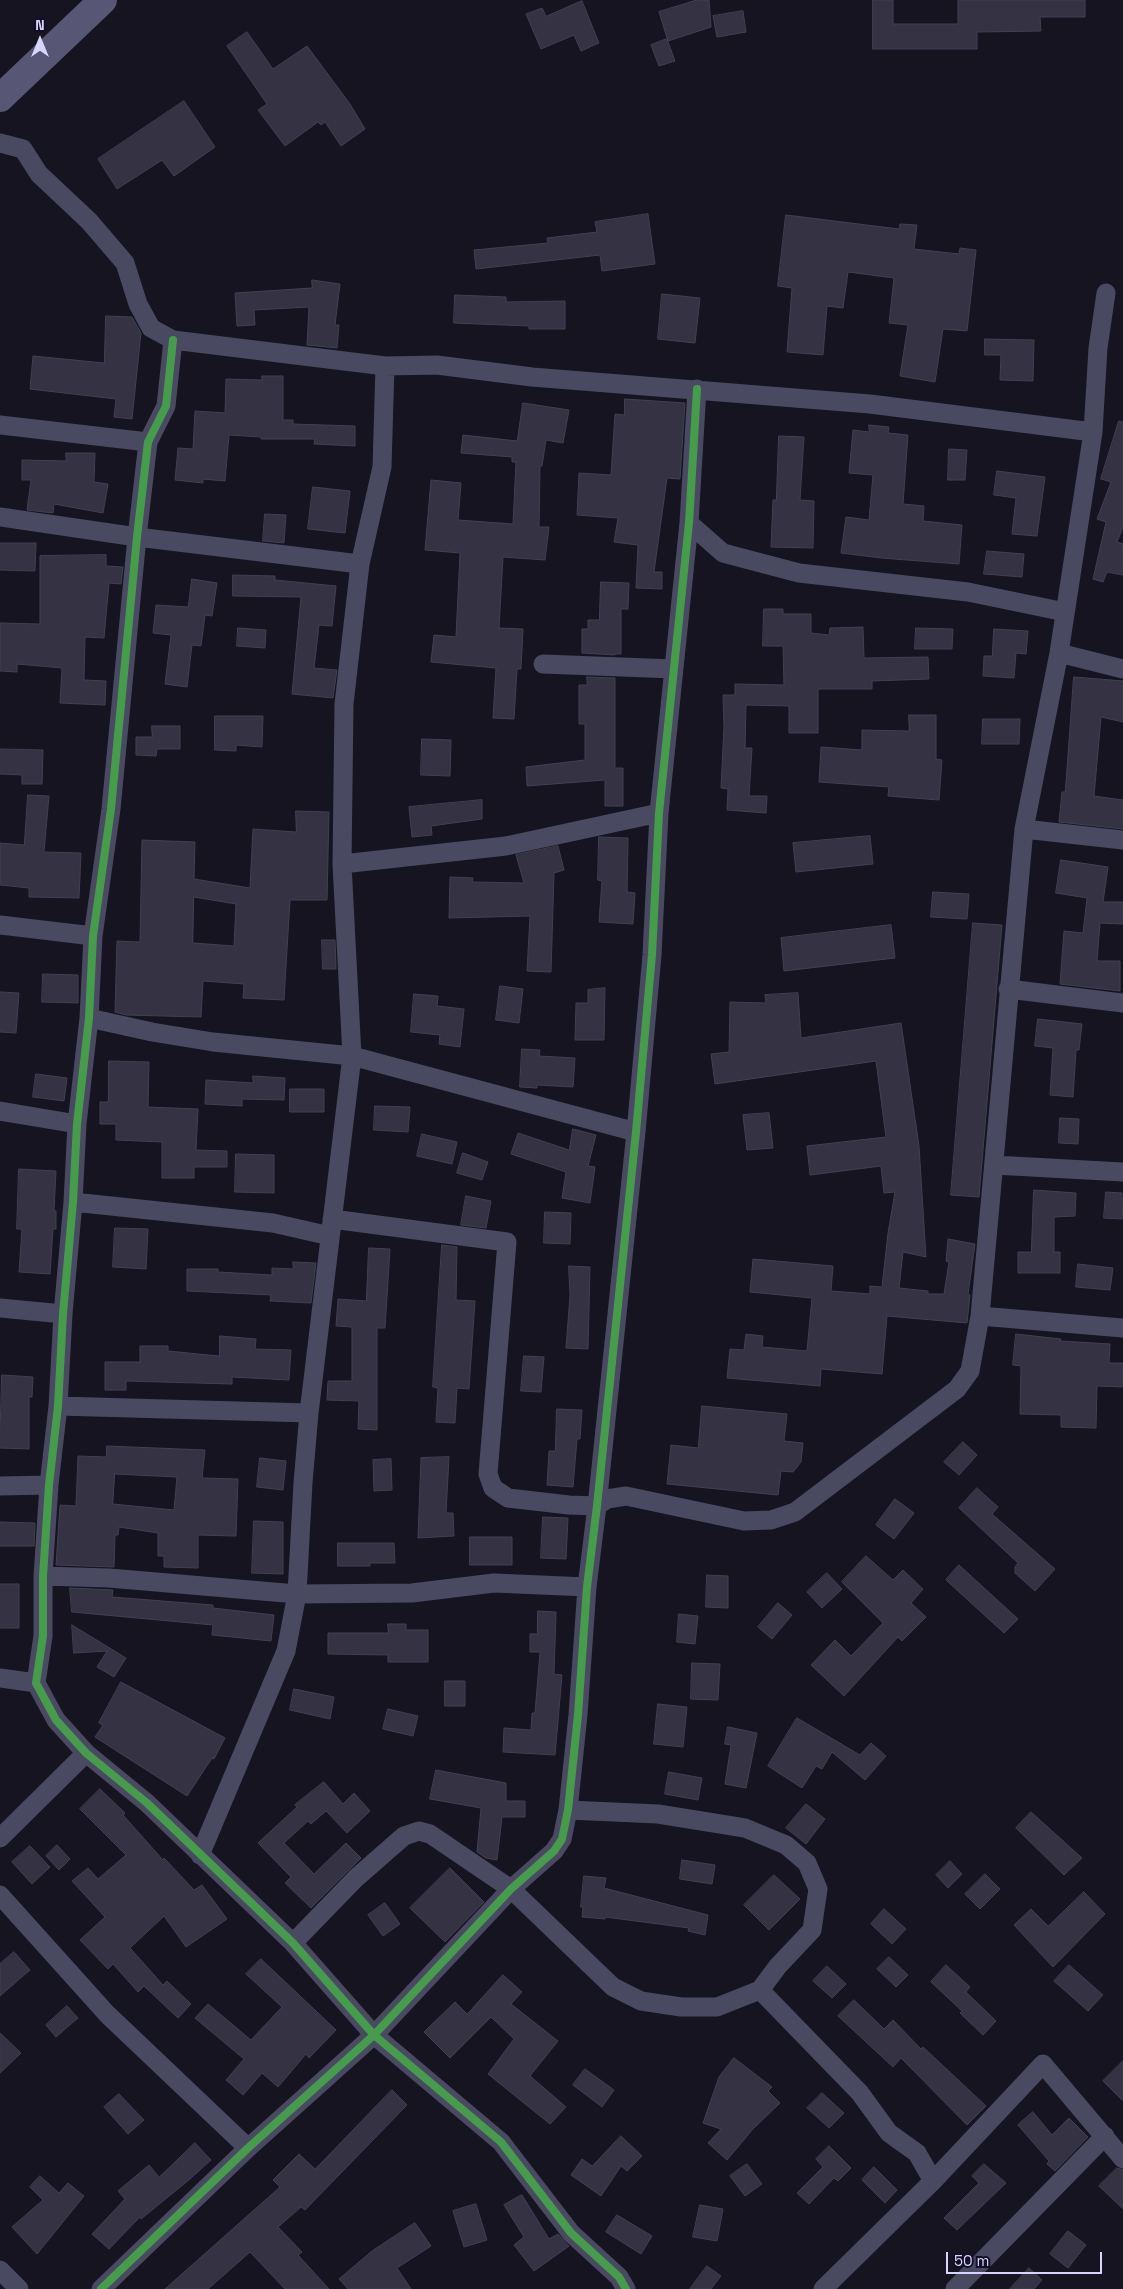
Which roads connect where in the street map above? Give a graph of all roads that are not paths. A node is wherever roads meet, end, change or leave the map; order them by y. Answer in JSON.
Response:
{"nodes":[{"id":1,"x":103,"y":0,"type":"edge"},
{"id":2,"x":0,"y":98,"type":"edge"},
{"id":3,"x":0,"y":143,"type":"edge"},
{"id":4,"x":1106,"y":293,"type":"dead end"},
{"id":5,"x":173,"y":340,"type":"junction"},
{"id":6,"x":385,"y":366,"type":"junction"},
{"id":7,"x":697,"y":390,"type":"junction"},
{"id":8,"x":0,"y":425,"type":"edge"},
{"id":9,"x":1093,"y":432,"type":"junction"},
{"id":10,"x":148,"y":442,"type":"junction"},
{"id":11,"x":0,"y":517,"type":"edge"},
{"id":12,"x":689,"y":523,"type":"junction"},
{"id":13,"x":137,"y":537,"type":"junction"},
{"id":14,"x":360,"y":564,"type":"junction"},
{"id":15,"x":1065,"y":612,"type":"junction"},
{"id":16,"x":1059,"y":653,"type":"junction"},
{"id":17,"x":543,"y":664,"type":"dead end"},
{"id":18,"x":1123,"y":669,"type":"edge"},
{"id":19,"x":674,"y":670,"type":"junction"},
{"id":20,"x":659,"y":813,"type":"junction"},
{"id":21,"x":1024,"y":830,"type":"junction"},
{"id":22,"x":1123,"y":840,"type":"edge"},
{"id":23,"x":342,"y":864,"type":"junction"},
{"id":24,"x":0,"y":925,"type":"edge"},
{"id":25,"x":92,"y":936,"type":"junction"},
{"id":26,"x":1008,"y":989,"type":"junction"},
{"id":27,"x":1123,"y":1003,"type":"edge"},
{"id":28,"x":89,"y":1018,"type":"junction"},
{"id":29,"x":352,"y":1056,"type":"junction"},
{"id":30,"x":0,"y":1112,"type":"edge"},
{"id":31,"x":77,"y":1124,"type":"junction"},
{"id":32,"x":636,"y":1132,"type":"junction"},
{"id":33,"x":994,"y":1165,"type":"junction"},
{"id":34,"x":1123,"y":1172,"type":"edge"},
{"id":35,"x":73,"y":1202,"type":"junction"},
{"id":36,"x":331,"y":1227,"type":"junction"},
{"id":37,"x":0,"y":1308,"type":"edge"},
{"id":38,"x":63,"y":1314,"type":"junction"},
{"id":39,"x":980,"y":1316,"type":"junction"},
{"id":40,"x":1123,"y":1328,"type":"edge"},
{"id":41,"x":58,"y":1406,"type":"junction"},
{"id":42,"x":309,"y":1412,"type":"junction"},
{"id":43,"x":49,"y":1485,"type":"junction"},
{"id":44,"x":0,"y":1486,"type":"edge"},
{"id":45,"x":597,"y":1506,"type":"junction"},
{"id":46,"x":43,"y":1576,"type":"junction"},
{"id":47,"x":587,"y":1587,"type":"junction"},
{"id":48,"x":297,"y":1594,"type":"junction"},
{"id":49,"x":0,"y":1678,"type":"edge"},
{"id":50,"x":36,"y":1682,"type":"junction"},
{"id":51,"x":86,"y":1753,"type":"junction"},
{"id":52,"x":568,"y":1810,"type":"junction"},
{"id":53,"x":0,"y":1838,"type":"edge"},
{"id":54,"x":200,"y":1855,"type":"junction"},
{"id":55,"x":511,"y":1889,"type":"junction"},
{"id":56,"x":0,"y":1895,"type":"edge"},
{"id":57,"x":293,"y":1943,"type":"junction"},
{"id":58,"x":760,"y":1990,"type":"junction"},
{"id":59,"x":374,"y":2035,"type":"junction"},
{"id":60,"x":1105,"y":2136,"type":"junction"},
{"id":61,"x":248,"y":2148,"type":"junction"},
{"id":62,"x":1123,"y":2159,"type":"edge"},
{"id":63,"x":933,"y":2181,"type":"junction"},
{"id":64,"x":0,"y":2270,"type":"edge"},
{"id":65,"x":19,"y":2289,"type":"edge"},
{"id":66,"x":100,"y":2289,"type":"edge"},
{"id":67,"x":626,"y":2289,"type":"edge"},
{"id":68,"x":823,"y":2289,"type":"edge"},
{"id":69,"x":955,"y":2289,"type":"edge"}],
"edges":[{"from":1,"to":2,"type":"main road"},
{"from":3,"to":5,"type":"street"},
{"from":4,"to":9,"type":"street"},
{"from":5,"to":6,"type":"street"},
{"from":5,"to":10,"type":"street"},
{"from":6,"to":7,"type":"street"},
{"from":6,"to":14,"type":"street"},
{"from":7,"to":9,"type":"street"},
{"from":7,"to":12,"type":"street"},
{"from":8,"to":10,"type":"street"},
{"from":9,"to":15,"type":"street"},
{"from":10,"to":13,"type":"street"},
{"from":11,"to":13,"type":"street"},
{"from":12,"to":15,"type":"street"},
{"from":12,"to":19,"type":"street"},
{"from":13,"to":14,"type":"street"},
{"from":13,"to":25,"type":"street"},
{"from":14,"to":23,"type":"street"},
{"from":15,"to":16,"type":"street"},
{"from":16,"to":18,"type":"street"},
{"from":16,"to":21,"type":"street"},
{"from":17,"to":19,"type":"street"},
{"from":19,"to":20,"type":"street"},
{"from":20,"to":23,"type":"street"},
{"from":20,"to":32,"type":"street"},
{"from":21,"to":22,"type":"street"},
{"from":21,"to":26,"type":"street"},
{"from":23,"to":29,"type":"street"},
{"from":24,"to":25,"type":"street"},
{"from":25,"to":28,"type":"street"},
{"from":26,"to":27,"type":"street"},
{"from":26,"to":33,"type":"street"},
{"from":28,"to":29,"type":"street"},
{"from":28,"to":31,"type":"street"},
{"from":29,"to":32,"type":"street"},
{"from":29,"to":36,"type":"street"},
{"from":30,"to":31,"type":"street"},
{"from":31,"to":35,"type":"street"},
{"from":32,"to":45,"type":"street"},
{"from":33,"to":34,"type":"street"},
{"from":33,"to":39,"type":"street"},
{"from":35,"to":36,"type":"street"},
{"from":35,"to":38,"type":"street"},
{"from":36,"to":42,"type":"street"},
{"from":36,"to":45,"type":"street"},
{"from":37,"to":38,"type":"street"},
{"from":38,"to":41,"type":"street"},
{"from":39,"to":40,"type":"street"},
{"from":39,"to":45,"type":"street"},
{"from":41,"to":42,"type":"street"},
{"from":41,"to":43,"type":"street"},
{"from":42,"to":48,"type":"street"},
{"from":43,"to":44,"type":"street"},
{"from":43,"to":46,"type":"street"},
{"from":45,"to":47,"type":"street"},
{"from":46,"to":48,"type":"street"},
{"from":46,"to":50,"type":"street"},
{"from":47,"to":48,"type":"street"},
{"from":47,"to":52,"type":"street"},
{"from":48,"to":54,"type":"street"},
{"from":49,"to":50,"type":"street"},
{"from":50,"to":51,"type":"street"},
{"from":51,"to":53,"type":"street"},
{"from":51,"to":54,"type":"street"},
{"from":52,"to":55,"type":"street"},
{"from":52,"to":58,"type":"street"},
{"from":54,"to":57,"type":"street"},
{"from":55,"to":57,"type":"street"},
{"from":55,"to":58,"type":"street"},
{"from":55,"to":59,"type":"street"},
{"from":56,"to":61,"type":"street"},
{"from":57,"to":59,"type":"street"},
{"from":58,"to":63,"type":"street"},
{"from":59,"to":61,"type":"street"},
{"from":59,"to":67,"type":"street"},
{"from":60,"to":62,"type":"street"},
{"from":60,"to":63,"type":"street"},
{"from":60,"to":69,"type":"street"},
{"from":61,"to":66,"type":"street"},
{"from":63,"to":68,"type":"street"},
{"from":64,"to":65,"type":"street"}]}
